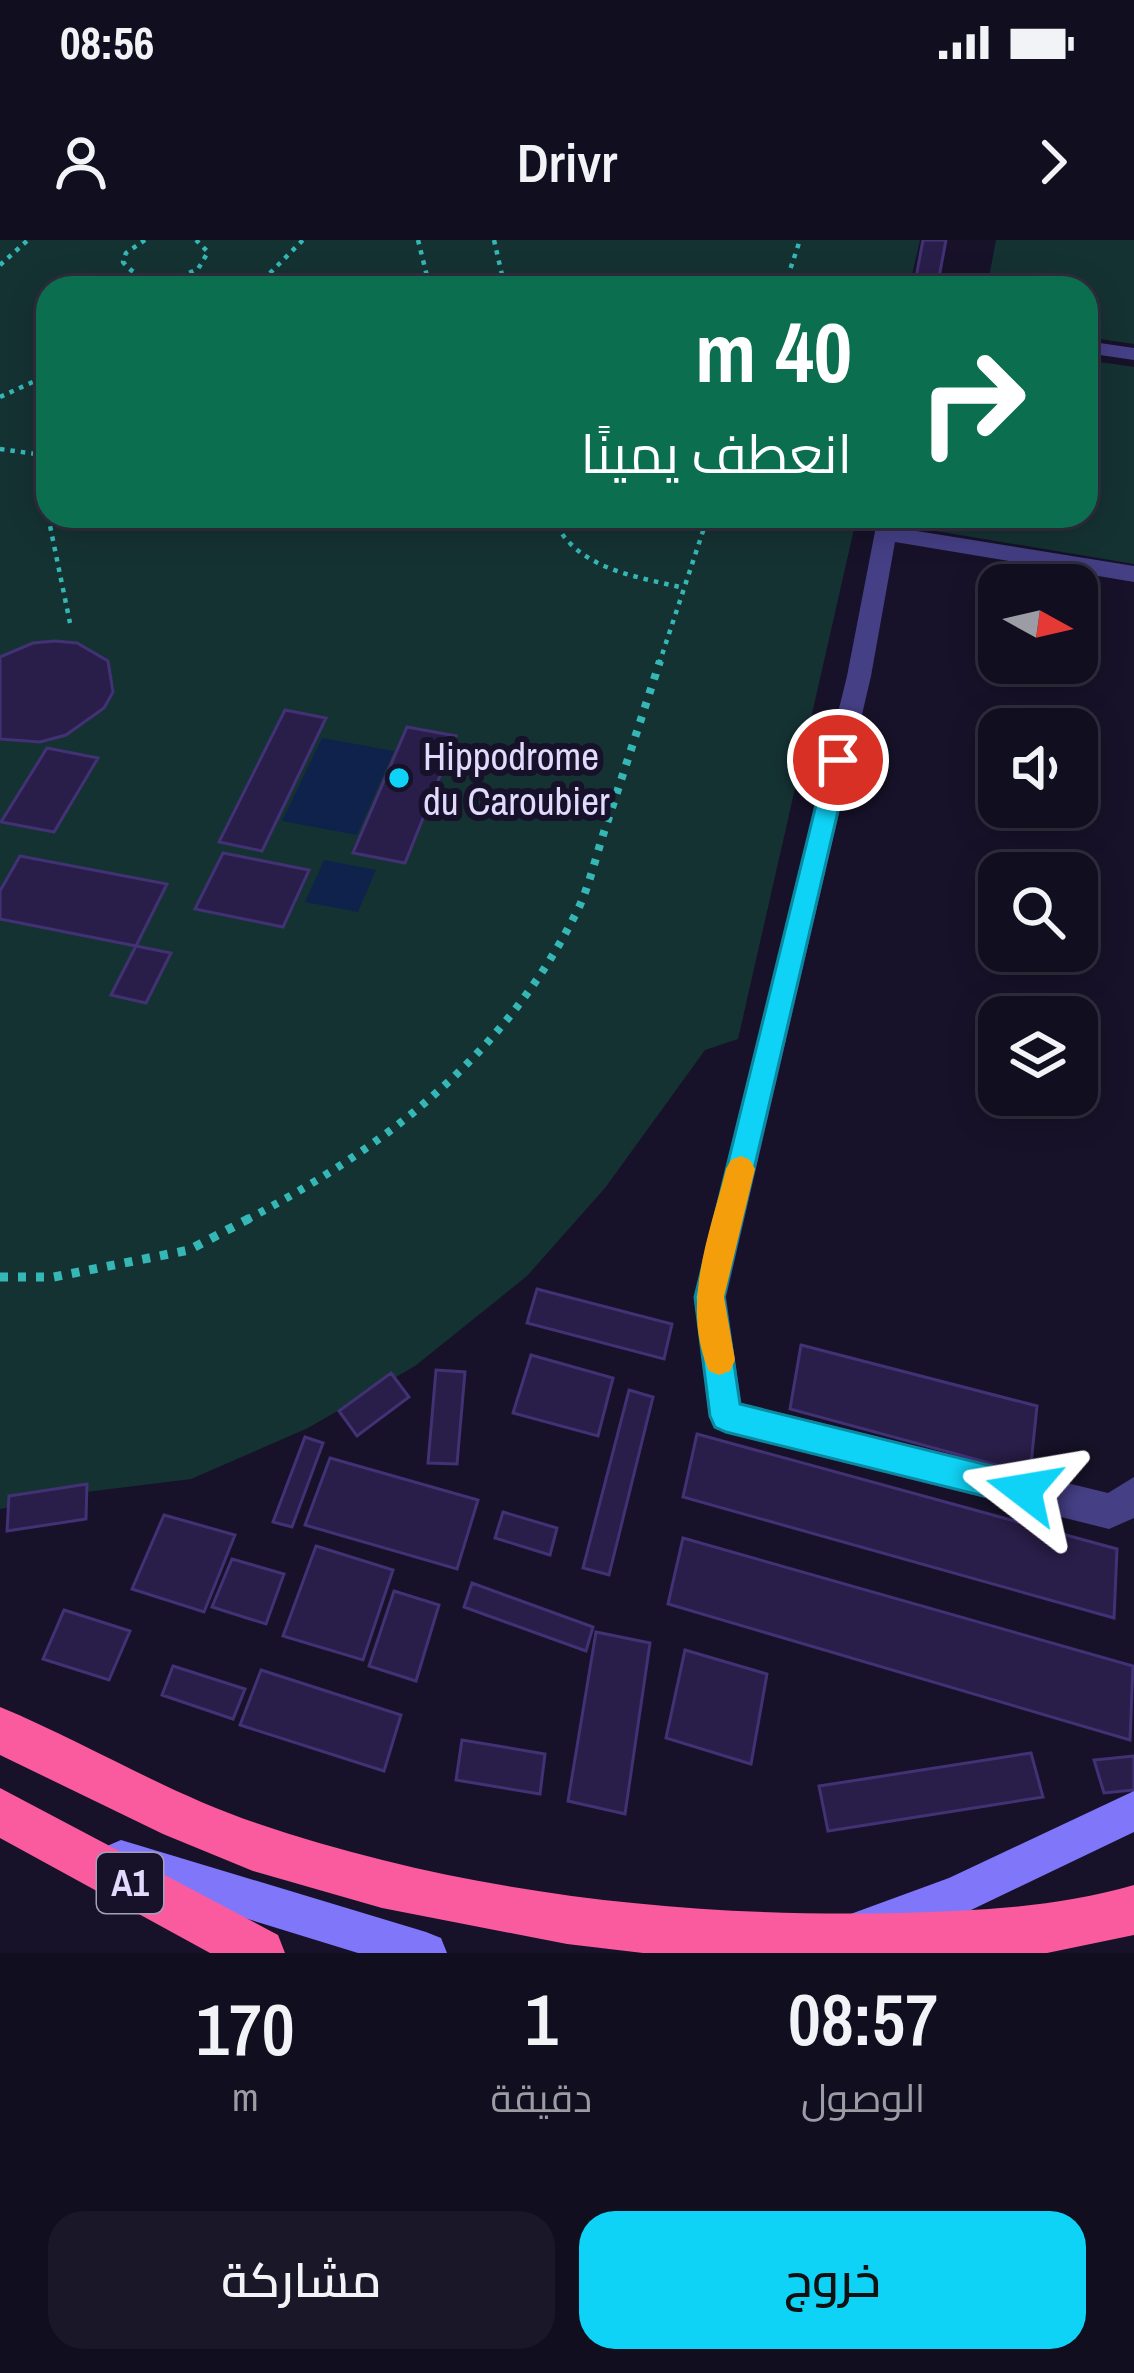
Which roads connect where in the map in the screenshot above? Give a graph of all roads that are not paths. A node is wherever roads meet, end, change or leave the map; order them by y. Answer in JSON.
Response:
{"nodes":[{"id":1,"x":1098,"y":349,"type":"edge"},
{"id":2,"x":1134,"y":354,"type":"edge"},
{"id":3,"x":887,"y":528,"type":"edge"},
{"id":4,"x":903,"y":528,"type":"edge"},
{"id":5,"x":1134,"y":574,"type":"edge"},
{"id":6,"x":1134,"y":1495,"type":"edge"},
{"id":7,"x":0,"y":1730,"type":"edge"},
{"id":8,"x":1134,"y":1811,"type":"edge"},
{"id":9,"x":0,"y":1812,"type":"edge"},
{"id":10,"x":0,"y":1824,"type":"edge"},
{"id":11,"x":1134,"y":1910,"type":"edge"},
{"id":12,"x":260,"y":1953,"type":"edge"},
{"id":13,"x":426,"y":1953,"type":"edge"},
{"id":14,"x":800,"y":1953,"type":"edge"}],
"edges":[{"from":1,"to":2,"type":"street"},
{"from":3,"to":6,"type":"street"},
{"from":4,"to":5,"type":"street"},
{"from":7,"to":11,"type":"highway","number":"A1"},
{"from":8,"to":14,"type":"street"},
{"from":9,"to":12,"type":"highway","number":"A1"},
{"from":10,"to":13,"type":"street"}]}
